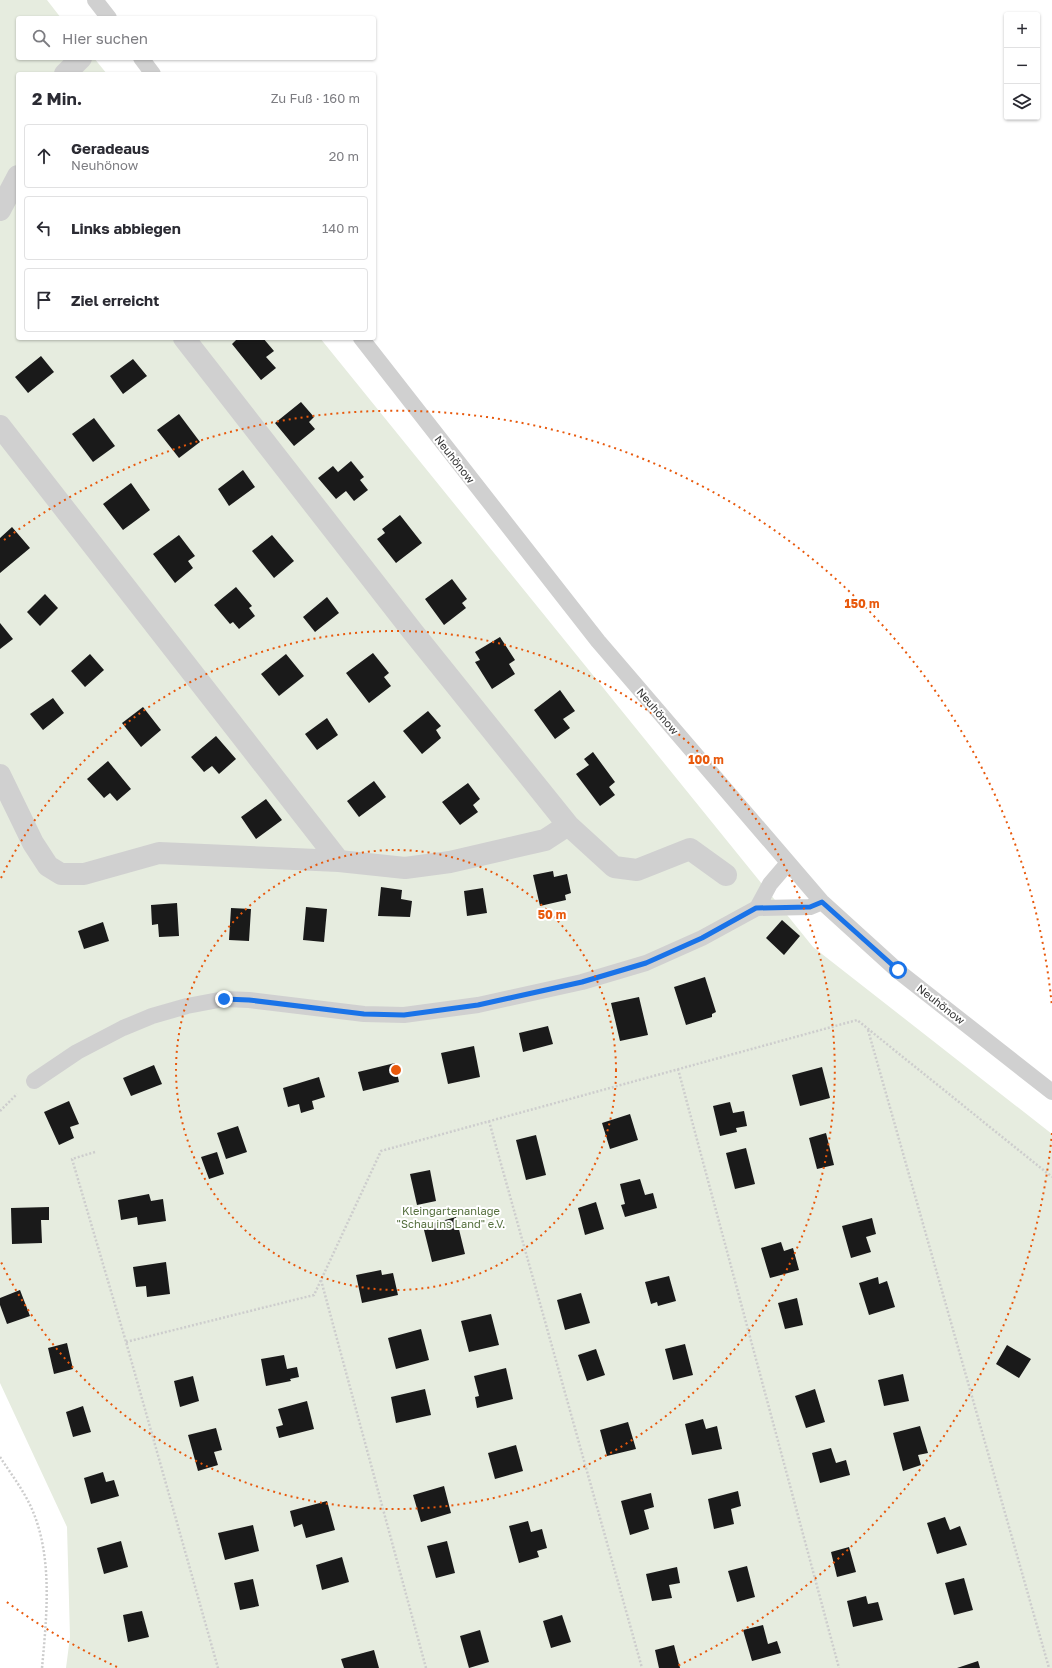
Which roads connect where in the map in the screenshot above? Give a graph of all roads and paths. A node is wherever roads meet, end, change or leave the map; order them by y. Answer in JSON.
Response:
{"nodes":[{"id":1,"x":95,"y":0,"type":"edge"},
{"id":2,"x":107,"y":16,"type":"edge"},
{"id":3,"x":79,"y":60,"type":"edge"},
{"id":4,"x":142,"y":60,"type":"edge"},
{"id":5,"x":67,"y":72,"type":"edge"},
{"id":6,"x":152,"y":72,"type":"edge"},
{"id":7,"x":16,"y":180,"type":"edge"},
{"id":8,"x":0,"y":210,"type":"edge"},
{"id":9,"x":186,"y":340,"type":"edge"},
{"id":10,"x":362,"y":340,"type":"edge"},
{"id":11,"x":0,"y":426,"type":"edge"},
{"id":12,"x":0,"y":775,"type":"edge"},
{"id":13,"x":568,"y":825,"type":"junction"},
{"id":14,"x":339,"y":861,"type":"junction"},
{"id":15,"x":788,"y":863,"type":"junction"},
{"id":16,"x":726,"y":875,"type":"dead end"},
{"id":17,"x":822,"y":902,"type":"junction"},
{"id":18,"x":756,"y":908,"type":"junction"},
{"id":19,"x":868,"y":1029,"type":"junction"},
{"id":20,"x":678,"y":1069,"type":"junction"},
{"id":21,"x":34,"y":1081,"type":"dead end"},
{"id":22,"x":1052,"y":1092,"type":"edge"},
{"id":23,"x":489,"y":1121,"type":"junction"},
{"id":24,"x":95,"y":1152,"type":"dead end"},
{"id":25,"x":1052,"y":1177,"type":"edge"},
{"id":26,"x":321,"y":1280,"type":"junction"},
{"id":27,"x":126,"y":1342,"type":"junction"},
{"id":28,"x":0,"y":1457,"type":"edge"},
{"id":29,"x":42,"y":1668,"type":"edge"},
{"id":30,"x":218,"y":1668,"type":"edge"},
{"id":31,"x":426,"y":1668,"type":"edge"},
{"id":32,"x":642,"y":1668,"type":"edge"},
{"id":33,"x":839,"y":1668,"type":"edge"},
{"id":34,"x":1049,"y":1668,"type":"edge"}],
"edges":[{"from":1,"to":2,"type":"lane"},
{"from":3,"to":5,"type":"street"},
{"from":4,"to":6,"type":"lane"},
{"from":7,"to":8,"type":"street"},
{"from":9,"to":13,"type":"street"},
{"from":10,"to":15,"type":"lane","name":"Neuhönow"},
{"from":11,"to":14,"type":"street"},
{"from":12,"to":14,"type":"street"},
{"from":13,"to":14,"type":"street"},
{"from":13,"to":16,"type":"street"},
{"from":15,"to":17,"type":"lane","name":"Neuhönow"},
{"from":15,"to":18,"type":"lane"},
{"from":17,"to":18,"type":"lane"},
{"from":17,"to":22,"type":"lane","name":"Neuhönow"},
{"from":18,"to":21,"type":"lane"},
{"from":19,"to":20,"type":"path"},
{"from":19,"to":25,"type":"path"},
{"from":19,"to":34,"type":"path"},
{"from":20,"to":23,"type":"path"},
{"from":20,"to":33,"type":"path"},
{"from":23,"to":26,"type":"path"},
{"from":23,"to":32,"type":"path"},
{"from":24,"to":27,"type":"path"},
{"from":26,"to":27,"type":"path"},
{"from":26,"to":31,"type":"path"},
{"from":27,"to":30,"type":"path"},
{"from":28,"to":29,"type":"path"}]}
